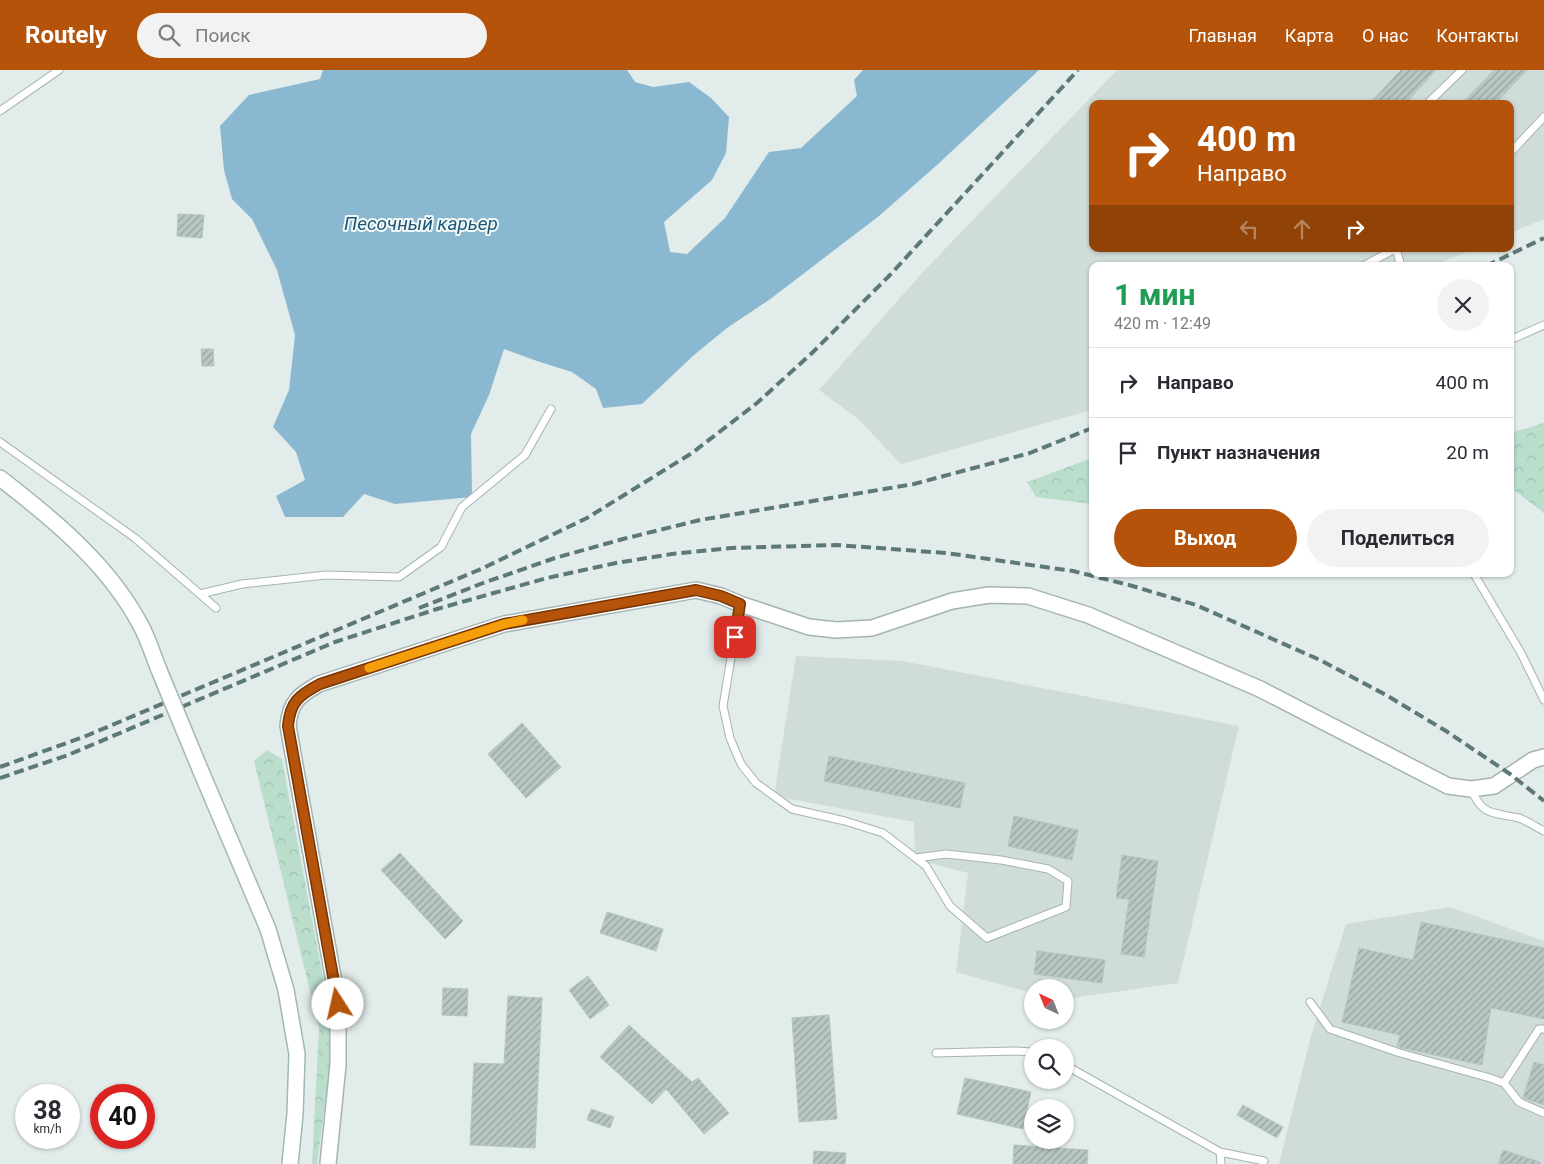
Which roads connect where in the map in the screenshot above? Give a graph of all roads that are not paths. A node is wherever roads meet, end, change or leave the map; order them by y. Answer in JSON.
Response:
{"nodes":[{"id":1,"x":59,"y":70,"type":"edge"},
{"id":2,"x":1462,"y":70,"type":"edge"},
{"id":3,"x":1431,"y":100,"type":"edge"},
{"id":4,"x":0,"y":111,"type":"edge"},
{"id":5,"x":1544,"y":117,"type":"edge"},
{"id":6,"x":1514,"y":149,"type":"edge"},
{"id":7,"x":1390,"y":252,"type":"edge"},
{"id":8,"x":1371,"y":262,"type":"edge"},
{"id":9,"x":1544,"y":325,"type":"edge"},
{"id":10,"x":1514,"y":338,"type":"edge"},
{"id":11,"x":551,"y":410,"type":"dead end"},
{"id":12,"x":0,"y":442,"type":"edge"},
{"id":13,"x":0,"y":478,"type":"edge"},
{"id":14,"x":1476,"y":577,"type":"edge"},
{"id":15,"x":200,"y":594,"type":"junction"},
{"id":16,"x":740,"y":604,"type":"junction"},
{"id":17,"x":216,"y":608,"type":"dead end"},
{"id":18,"x":1544,"y":700,"type":"edge"},
{"id":19,"x":1544,"y":757,"type":"edge"},
{"id":20,"x":1471,"y":789,"type":"junction"},
{"id":21,"x":1544,"y":831,"type":"edge"},
{"id":22,"x":916,"y":858,"type":"junction"},
{"id":23,"x":1310,"y":1002,"type":"dead end"},
{"id":24,"x":1544,"y":1030,"type":"edge"},
{"id":25,"x":1024,"y":1052,"type":"edge"},
{"id":26,"x":936,"y":1053,"type":"dead end"},
{"id":27,"x":1074,"y":1070,"type":"edge"},
{"id":28,"x":1504,"y":1083,"type":"junction"},
{"id":29,"x":1544,"y":1113,"type":"edge"},
{"id":30,"x":1220,"y":1152,"type":"junction"},
{"id":31,"x":1264,"y":1161,"type":"dead end"},
{"id":32,"x":290,"y":1164,"type":"edge"},
{"id":33,"x":328,"y":1164,"type":"edge"},
{"id":34,"x":1221,"y":1164,"type":"edge"}],
"edges":[{"from":1,"to":4,"type":"lane"},
{"from":2,"to":3,"type":"lane"},
{"from":5,"to":6,"type":"lane"},
{"from":7,"to":8,"type":"lane"},
{"from":9,"to":10,"type":"lane"},
{"from":11,"to":15,"type":"lane"},
{"from":12,"to":15,"type":"lane"},
{"from":13,"to":32,"type":"street","bridge":true},
{"from":14,"to":18,"type":"lane"},
{"from":15,"to":17,"type":"lane"},
{"from":16,"to":20,"type":"street"},
{"from":16,"to":22,"type":"lane"},
{"from":16,"to":33,"type":"street"},
{"from":19,"to":20,"type":"street"},
{"from":20,"to":21,"type":"lane"},
{"from":22,"to":22,"type":"lane"},
{"from":23,"to":28,"type":"lane"},
{"from":24,"to":28,"type":"lane"},
{"from":25,"to":26,"type":"lane"},
{"from":27,"to":30,"type":"lane"},
{"from":28,"to":29,"type":"lane"},
{"from":30,"to":31,"type":"lane"},
{"from":30,"to":34,"type":"lane"}]}
